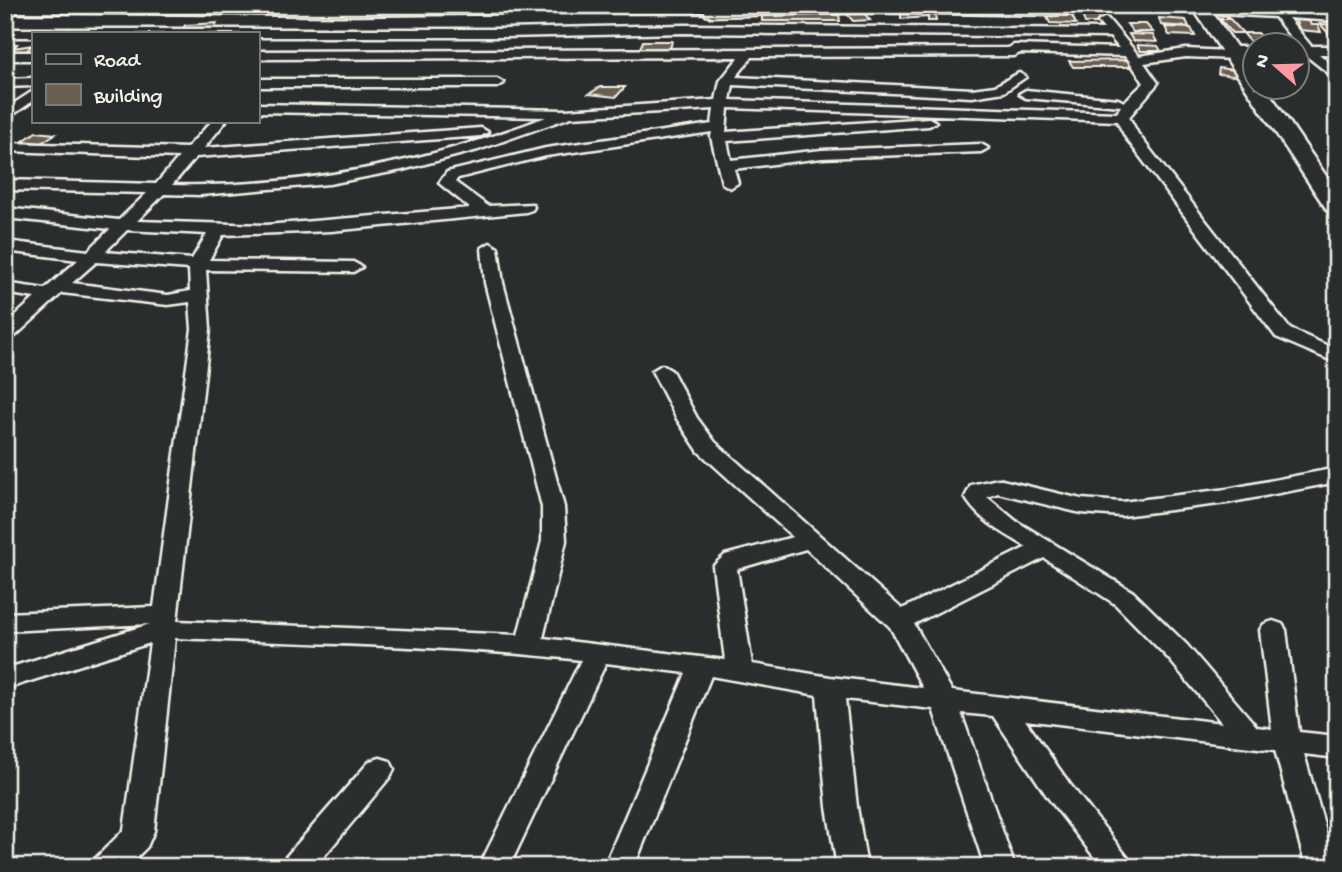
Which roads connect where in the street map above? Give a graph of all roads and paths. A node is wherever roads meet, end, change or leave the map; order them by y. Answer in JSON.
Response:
{"nodes":[{"id":1,"x":152,"y":7,"type":"edge"},
{"id":2,"x":1094,"y":7,"type":"edge"},
{"id":3,"x":1200,"y":7,"type":"edge"},
{"id":4,"x":5,"y":8,"type":"edge"},
{"id":5,"x":31,"y":8,"type":"junction"},
{"id":6,"x":344,"y":8,"type":"edge"},
{"id":7,"x":515,"y":8,"type":"edge"},
{"id":8,"x":708,"y":8,"type":"edge"},
{"id":9,"x":997,"y":8,"type":"edge"},
{"id":10,"x":1275,"y":10,"type":"edge"},
{"id":11,"x":1337,"y":17,"type":"edge"},
{"id":12,"x":5,"y":28,"type":"edge"},
{"id":13,"x":718,"y":30,"type":"junction"},
{"id":14,"x":1007,"y":30,"type":"junction"},
{"id":15,"x":259,"y":32,"type":"edge"},
{"id":16,"x":313,"y":32,"type":"junction"},
{"id":17,"x":1290,"y":32,"type":"edge"},
{"id":18,"x":5,"y":33,"type":"edge"},
{"id":19,"x":32,"y":33,"type":"edge"},
{"id":20,"x":505,"y":33,"type":"junction"},
{"id":21,"x":1113,"y":33,"type":"junction"},
{"id":22,"x":1310,"y":50,"type":"edge"},
{"id":23,"x":1337,"y":50,"type":"edge"},
{"id":24,"x":1014,"y":51,"type":"junction"},
{"id":25,"x":749,"y":52,"type":"junction"},
{"id":26,"x":1240,"y":52,"type":"edge"},
{"id":27,"x":720,"y":53,"type":"junction"},
{"id":28,"x":1234,"y":53,"type":"junction"},
{"id":29,"x":503,"y":54,"type":"junction"},
{"id":30,"x":259,"y":55,"type":"edge"},
{"id":31,"x":285,"y":55,"type":"junction"},
{"id":32,"x":5,"y":56,"type":"edge"},
{"id":33,"x":32,"y":56,"type":"edge"},
{"id":34,"x":1133,"y":56,"type":"junction"},
{"id":35,"x":1310,"y":56,"type":"edge"},
{"id":36,"x":1240,"y":62,"type":"edge"},
{"id":37,"x":1337,"y":76,"type":"edge"},
{"id":38,"x":1019,"y":77,"type":"junction"},
{"id":39,"x":259,"y":79,"type":"edge"},
{"id":40,"x":259,"y":81,"type":"edge"},
{"id":41,"x":727,"y":81,"type":"junction"},
{"id":42,"x":32,"y":82,"type":"edge"},
{"id":43,"x":5,"y":83,"type":"edge"},
{"id":44,"x":497,"y":83,"type":"junction"},
{"id":45,"x":1026,"y":94,"type":"junction"},
{"id":46,"x":32,"y":96,"type":"edge"},
{"id":47,"x":1267,"y":102,"type":"edge"},
{"id":48,"x":722,"y":104,"type":"junction"},
{"id":49,"x":259,"y":108,"type":"edge"},
{"id":50,"x":494,"y":110,"type":"junction"},
{"id":51,"x":1125,"y":110,"type":"junction"},
{"id":52,"x":32,"y":112,"type":"edge"},
{"id":53,"x":1009,"y":112,"type":"junction"},
{"id":54,"x":1037,"y":112,"type":"junction"},
{"id":55,"x":7,"y":113,"type":"edge"},
{"id":56,"x":569,"y":113,"type":"junction"},
{"id":57,"x":218,"y":122,"type":"edge"},
{"id":58,"x":481,"y":132,"type":"junction"},
{"id":59,"x":718,"y":132,"type":"junction"},
{"id":60,"x":5,"y":147,"type":"edge"},
{"id":61,"x":473,"y":147,"type":"junction"},
{"id":62,"x":981,"y":148,"type":"dead end"},
{"id":63,"x":191,"y":153,"type":"junction"},
{"id":64,"x":726,"y":165,"type":"junction"},
{"id":65,"x":730,"y":183,"type":"dead end"},
{"id":66,"x":5,"y":185,"type":"edge"},
{"id":67,"x":158,"y":191,"type":"junction"},
{"id":68,"x":526,"y":207,"type":"dead end"},
{"id":69,"x":1337,"y":208,"type":"edge"},
{"id":70,"x":485,"y":211,"type":"junction"},
{"id":71,"x":5,"y":213,"type":"edge"},
{"id":72,"x":123,"y":225,"type":"junction"},
{"id":73,"x":218,"y":229,"type":"junction"},
{"id":74,"x":5,"y":246,"type":"edge"},
{"id":75,"x":490,"y":248,"type":"dead end"},
{"id":76,"x":90,"y":258,"type":"junction"},
{"id":77,"x":197,"y":265,"type":"junction"},
{"id":78,"x":353,"y":267,"type":"dead end"},
{"id":79,"x":5,"y":288,"type":"edge"},
{"id":80,"x":52,"y":291,"type":"junction"},
{"id":81,"x":199,"y":295,"type":"junction"},
{"id":82,"x":5,"y":335,"type":"edge"},
{"id":83,"x":1337,"y":357,"type":"edge"},
{"id":84,"x":663,"y":371,"type":"dead end"},
{"id":85,"x":1337,"y":475,"type":"edge"},
{"id":86,"x":810,"y":540,"type":"junction"},
{"id":87,"x":1045,"y":548,"type":"junction"},
{"id":88,"x":900,"y":621,"type":"junction"},
{"id":89,"x":5,"y":622,"type":"edge"},
{"id":90,"x":165,"y":622,"type":"junction"},
{"id":91,"x":1273,"y":630,"type":"dead end"},
{"id":92,"x":528,"y":645,"type":"junction"},
{"id":93,"x":597,"y":654,"type":"junction"},
{"id":94,"x":702,"y":665,"type":"junction"},
{"id":95,"x":740,"y":671,"type":"junction"},
{"id":96,"x":5,"y":679,"type":"edge"},
{"id":97,"x":830,"y":687,"type":"junction"},
{"id":98,"x":943,"y":700,"type":"junction"},
{"id":99,"x":1000,"y":706,"type":"junction"},
{"id":100,"x":1248,"y":736,"type":"junction"},
{"id":101,"x":1287,"y":742,"type":"junction"},
{"id":102,"x":1337,"y":747,"type":"edge"},
{"id":103,"x":380,"y":769,"type":"dead end"},
{"id":104,"x":107,"y":867,"type":"edge"},
{"id":105,"x":296,"y":867,"type":"edge"},
{"id":106,"x":494,"y":867,"type":"edge"},
{"id":107,"x":619,"y":867,"type":"edge"},
{"id":108,"x":852,"y":867,"type":"edge"},
{"id":109,"x":1000,"y":867,"type":"edge"},
{"id":110,"x":1120,"y":867,"type":"edge"},
{"id":111,"x":1321,"y":867,"type":"edge"}],
"edges":[{"from":1,"to":5,"type":"street"},
{"from":1,"to":6,"type":"street"},
{"from":2,"to":3,"type":"street"},
{"from":2,"to":9,"type":"street"},
{"from":2,"to":21,"type":"street"},
{"from":3,"to":10,"type":"street"},
{"from":3,"to":28,"type":"street"},
{"from":4,"to":5,"type":"street"},
{"from":5,"to":12,"type":"street"},
{"from":6,"to":7,"type":"street"},
{"from":6,"to":16,"type":"street"},
{"from":7,"to":8,"type":"street"},
{"from":7,"to":20,"type":"street"},
{"from":8,"to":9,"type":"street"},
{"from":8,"to":13,"type":"street"},
{"from":9,"to":14,"type":"street"},
{"from":10,"to":11,"type":"street"},
{"from":10,"to":17,"type":"street"},
{"from":13,"to":14,"type":"street"},
{"from":13,"to":20,"type":"street"},
{"from":13,"to":27,"type":"street"},
{"from":14,"to":21,"type":"street"},
{"from":14,"to":24,"type":"street"},
{"from":15,"to":16,"type":"street"},
{"from":16,"to":20,"type":"street"},
{"from":16,"to":31,"type":"street"},
{"from":18,"to":19,"type":"street"},
{"from":20,"to":29,"type":"street"},
{"from":21,"to":34,"type":"street"},
{"from":22,"to":23,"type":"street"},
{"from":24,"to":25,"type":"street"},
{"from":24,"to":34,"type":"street"},
{"from":24,"to":38,"type":"street"},
{"from":25,"to":27,"type":"street"},
{"from":25,"to":41,"type":"street"},
{"from":26,"to":28,"type":"street"},
{"from":27,"to":29,"type":"street"},
{"from":28,"to":34,"type":"street"},
{"from":28,"to":36,"type":"street"},
{"from":29,"to":31,"type":"street"},
{"from":29,"to":44,"type":"street"},
{"from":30,"to":31,"type":"street"},
{"from":31,"to":39,"type":"street"},
{"from":32,"to":33,"type":"street"},
{"from":34,"to":51,"type":"street"},
{"from":35,"to":37,"type":"street"},
{"from":38,"to":41,"type":"street"},
{"from":38,"to":45,"type":"street"},
{"from":40,"to":44,"type":"street"},
{"from":41,"to":48,"type":"street"},
{"from":42,"to":43,"type":"street"},
{"from":44,"to":50,"type":"street"},
{"from":45,"to":51,"type":"street"},
{"from":45,"to":54,"type":"street"},
{"from":46,"to":55,"type":"street"},
{"from":47,"to":69,"type":"street"},
{"from":48,"to":53,"type":"street"},
{"from":48,"to":56,"type":"street"},
{"from":48,"to":59,"type":"street"},
{"from":49,"to":50,"type":"street"},
{"from":50,"to":56,"type":"street"},
{"from":50,"to":58,"type":"street"},
{"from":51,"to":54,"type":"street"},
{"from":51,"to":83,"type":"street"},
{"from":52,"to":55,"type":"street"},
{"from":53,"to":54,"type":"street"},
{"from":53,"to":59,"type":"street"},
{"from":56,"to":61,"type":"street"},
{"from":57,"to":63,"type":"street"},
{"from":58,"to":61,"type":"street"},
{"from":58,"to":63,"type":"street"},
{"from":59,"to":64,"type":"street"},
{"from":59,"to":70,"type":"street"},
{"from":60,"to":63,"type":"street"},
{"from":61,"to":67,"type":"street"},
{"from":62,"to":64,"type":"street"},
{"from":63,"to":67,"type":"street"},
{"from":64,"to":65,"type":"street"},
{"from":66,"to":67,"type":"street"},
{"from":67,"to":72,"type":"street"},
{"from":68,"to":70,"type":"street"},
{"from":70,"to":73,"type":"street"},
{"from":71,"to":72,"type":"street"},
{"from":72,"to":73,"type":"street"},
{"from":72,"to":76,"type":"street"},
{"from":73,"to":77,"type":"street"},
{"from":74,"to":76,"type":"street"},
{"from":75,"to":92,"type":"street"},
{"from":76,"to":77,"type":"street"},
{"from":76,"to":80,"type":"street"},
{"from":77,"to":78,"type":"street"},
{"from":77,"to":81,"type":"street"},
{"from":79,"to":80,"type":"street"},
{"from":80,"to":81,"type":"street"},
{"from":80,"to":82,"type":"street"},
{"from":81,"to":90,"type":"street"},
{"from":84,"to":86,"type":"street"},
{"from":85,"to":87,"type":"street"},
{"from":86,"to":88,"type":"street"},
{"from":86,"to":95,"type":"street"},
{"from":87,"to":88,"type":"street"},
{"from":87,"to":100,"type":"street"},
{"from":88,"to":98,"type":"street"},
{"from":89,"to":90,"type":"street"},
{"from":90,"to":92,"type":"street"},
{"from":90,"to":96,"type":"street"},
{"from":90,"to":104,"type":"street"},
{"from":91,"to":101,"type":"street"},
{"from":92,"to":93,"type":"street"},
{"from":93,"to":94,"type":"street"},
{"from":93,"to":106,"type":"street"},
{"from":94,"to":95,"type":"street"},
{"from":94,"to":107,"type":"street"},
{"from":95,"to":97,"type":"street"},
{"from":97,"to":98,"type":"street"},
{"from":97,"to":108,"type":"street"},
{"from":98,"to":99,"type":"street"},
{"from":98,"to":109,"type":"street"},
{"from":99,"to":100,"type":"street"},
{"from":99,"to":110,"type":"street"},
{"from":100,"to":101,"type":"street"},
{"from":101,"to":102,"type":"street"},
{"from":101,"to":111,"type":"street"},
{"from":103,"to":105,"type":"street"}]}
